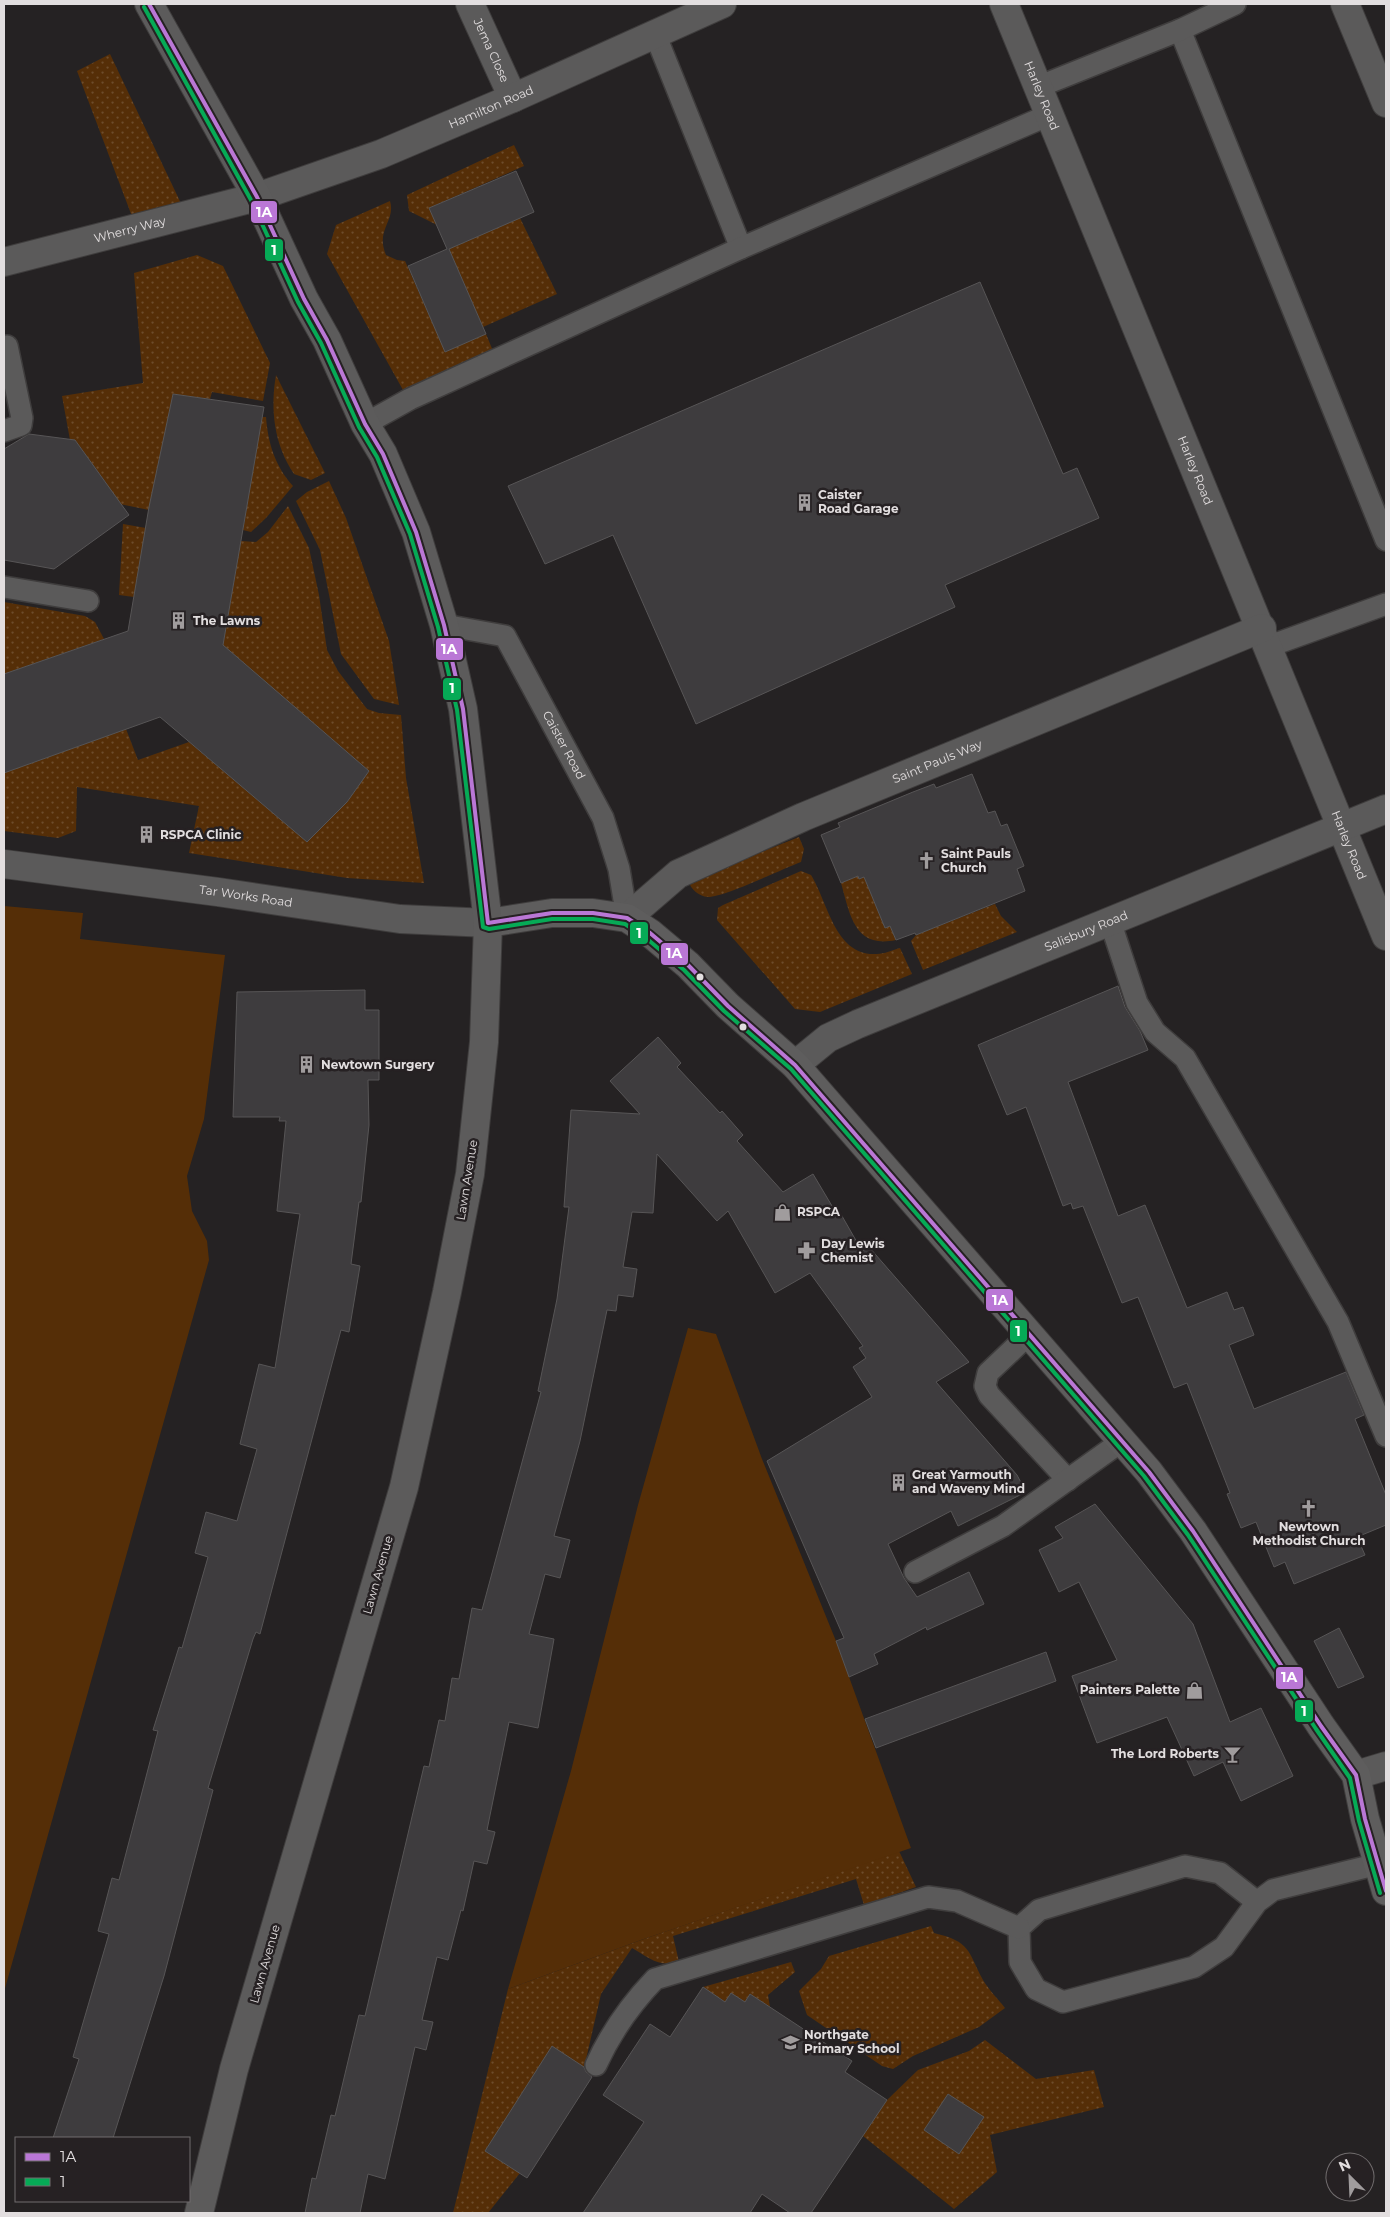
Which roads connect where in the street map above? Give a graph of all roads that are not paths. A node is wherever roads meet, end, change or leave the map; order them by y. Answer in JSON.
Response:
{"nodes":[{"id":1,"x":149,"y":4,"type":"edge"},
{"id":2,"x":470,"y":4,"type":"edge"},
{"id":3,"x":722,"y":4,"type":"edge"},
{"id":4,"x":1004,"y":4,"type":"edge"},
{"id":5,"x":1235,"y":4,"type":"edge"},
{"id":6,"x":1345,"y":4,"type":"edge"},
{"id":7,"x":1180,"y":30,"type":"junction"},
{"id":8,"x":655,"y":34,"type":"junction"},
{"id":9,"x":1038,"y":88,"type":"junction"},
{"id":10,"x":513,"y":98,"type":"junction"},
{"id":11,"x":1386,"y":103,"type":"edge"},
{"id":12,"x":1049,"y":115,"type":"junction"},
{"id":13,"x":256,"y":197,"type":"junction"},
{"id":14,"x":741,"y":248,"type":"junction"},
{"id":15,"x":4,"y":262,"type":"edge"},
{"id":16,"x":7,"y":346,"type":"dead end"},
{"id":17,"x":365,"y":424,"type":"junction"},
{"id":18,"x":4,"y":431,"type":"edge"},
{"id":19,"x":1386,"y":540,"type":"edge"},
{"id":20,"x":4,"y":587,"type":"edge"},
{"id":21,"x":88,"y":601,"type":"dead end"},
{"id":22,"x":1386,"y":604,"type":"edge"},
{"id":23,"x":444,"y":625,"type":"junction"},
{"id":24,"x":1264,"y":637,"type":"junction"},
{"id":25,"x":1386,"y":809,"type":"edge"},
{"id":26,"x":1340,"y":827,"type":"junction"},
{"id":27,"x":4,"y":864,"type":"edge"},
{"id":28,"x":627,"y":918,"type":"junction"},
{"id":29,"x":1110,"y":921,"type":"junction"},
{"id":30,"x":488,"y":923,"type":"junction"},
{"id":31,"x":1386,"y":936,"type":"edge"},
{"id":32,"x":795,"y":1065,"type":"junction"},
{"id":33,"x":1028,"y":1335,"type":"junction"},
{"id":34,"x":1386,"y":1436,"type":"edge"},
{"id":35,"x":1122,"y":1441,"type":"junction"},
{"id":36,"x":1068,"y":1480,"type":"junction"},
{"id":37,"x":915,"y":1572,"type":"dead end"},
{"id":38,"x":1386,"y":1766,"type":"edge"},
{"id":39,"x":1356,"y":1775,"type":"junction"},
{"id":40,"x":1378,"y":1864,"type":"junction"},
{"id":41,"x":1386,"y":1891,"type":"edge"},
{"id":42,"x":1257,"y":1902,"type":"junction"},
{"id":43,"x":1019,"y":1928,"type":"junction"},
{"id":44,"x":596,"y":2065,"type":"dead end"},
{"id":45,"x":199,"y":2213,"type":"edge"}],
"edges":[{"from":1,"to":13,"type":"main road"},
{"from":2,"to":10,"type":"street","name":"Jema Close"},
{"from":3,"to":8,"type":"street","name":"Hamilton Road"},
{"from":4,"to":9,"type":"street","name":"Harley Road"},
{"from":5,"to":7,"type":"lane"},
{"from":6,"to":11,"type":"street"},
{"from":7,"to":9,"type":"lane"},
{"from":7,"to":19,"type":"lane"},
{"from":8,"to":10,"type":"street","name":"Hamilton Road"},
{"from":8,"to":14,"type":"lane"},
{"from":9,"to":12,"type":"street","name":"Harley Road"},
{"from":10,"to":13,"type":"street","name":"Hamilton Road"},
{"from":12,"to":14,"type":"lane"},
{"from":12,"to":24,"type":"street","name":"Harley Road"},
{"from":13,"to":15,"type":"street","name":"Wherry Way"},
{"from":13,"to":17,"type":"main road"},
{"from":14,"to":17,"type":"lane"},
{"from":16,"to":18,"type":"lane"},
{"from":17,"to":23,"type":"main road"},
{"from":20,"to":21,"type":"lane"},
{"from":22,"to":24,"type":"lane"},
{"from":23,"to":28,"type":"lane","name":"Caister Road"},
{"from":23,"to":30,"type":"main road"},
{"from":24,"to":26,"type":"street","name":"Harley Road"},
{"from":24,"to":28,"type":"street","name":"Saint Pauls Way"},
{"from":25,"to":26,"type":"street","name":"Salisbury Road"},
{"from":26,"to":29,"type":"street","name":"Salisbury Road"},
{"from":26,"to":31,"type":"street","name":"Harley Road"},
{"from":27,"to":30,"type":"street","name":"Tar Works Road"},
{"from":28,"to":30,"type":"street"},
{"from":28,"to":32,"type":"street"},
{"from":29,"to":32,"type":"street","name":"Salisbury Road"},
{"from":29,"to":34,"type":"lane"},
{"from":30,"to":45,"type":"main road","name":"Lawn Avenue"},
{"from":32,"to":33,"type":"street"},
{"from":33,"to":35,"type":"street"},
{"from":33,"to":36,"type":"lane"},
{"from":35,"to":36,"type":"lane"},
{"from":35,"to":39,"type":"street"},
{"from":36,"to":37,"type":"lane"},
{"from":38,"to":39,"type":"street"},
{"from":39,"to":40,"type":"street"},
{"from":40,"to":41,"type":"street"},
{"from":40,"to":42,"type":"lane"},
{"from":42,"to":43,"type":"lane"},
{"from":42,"to":43,"type":"lane"},
{"from":43,"to":44,"type":"lane"}]}
